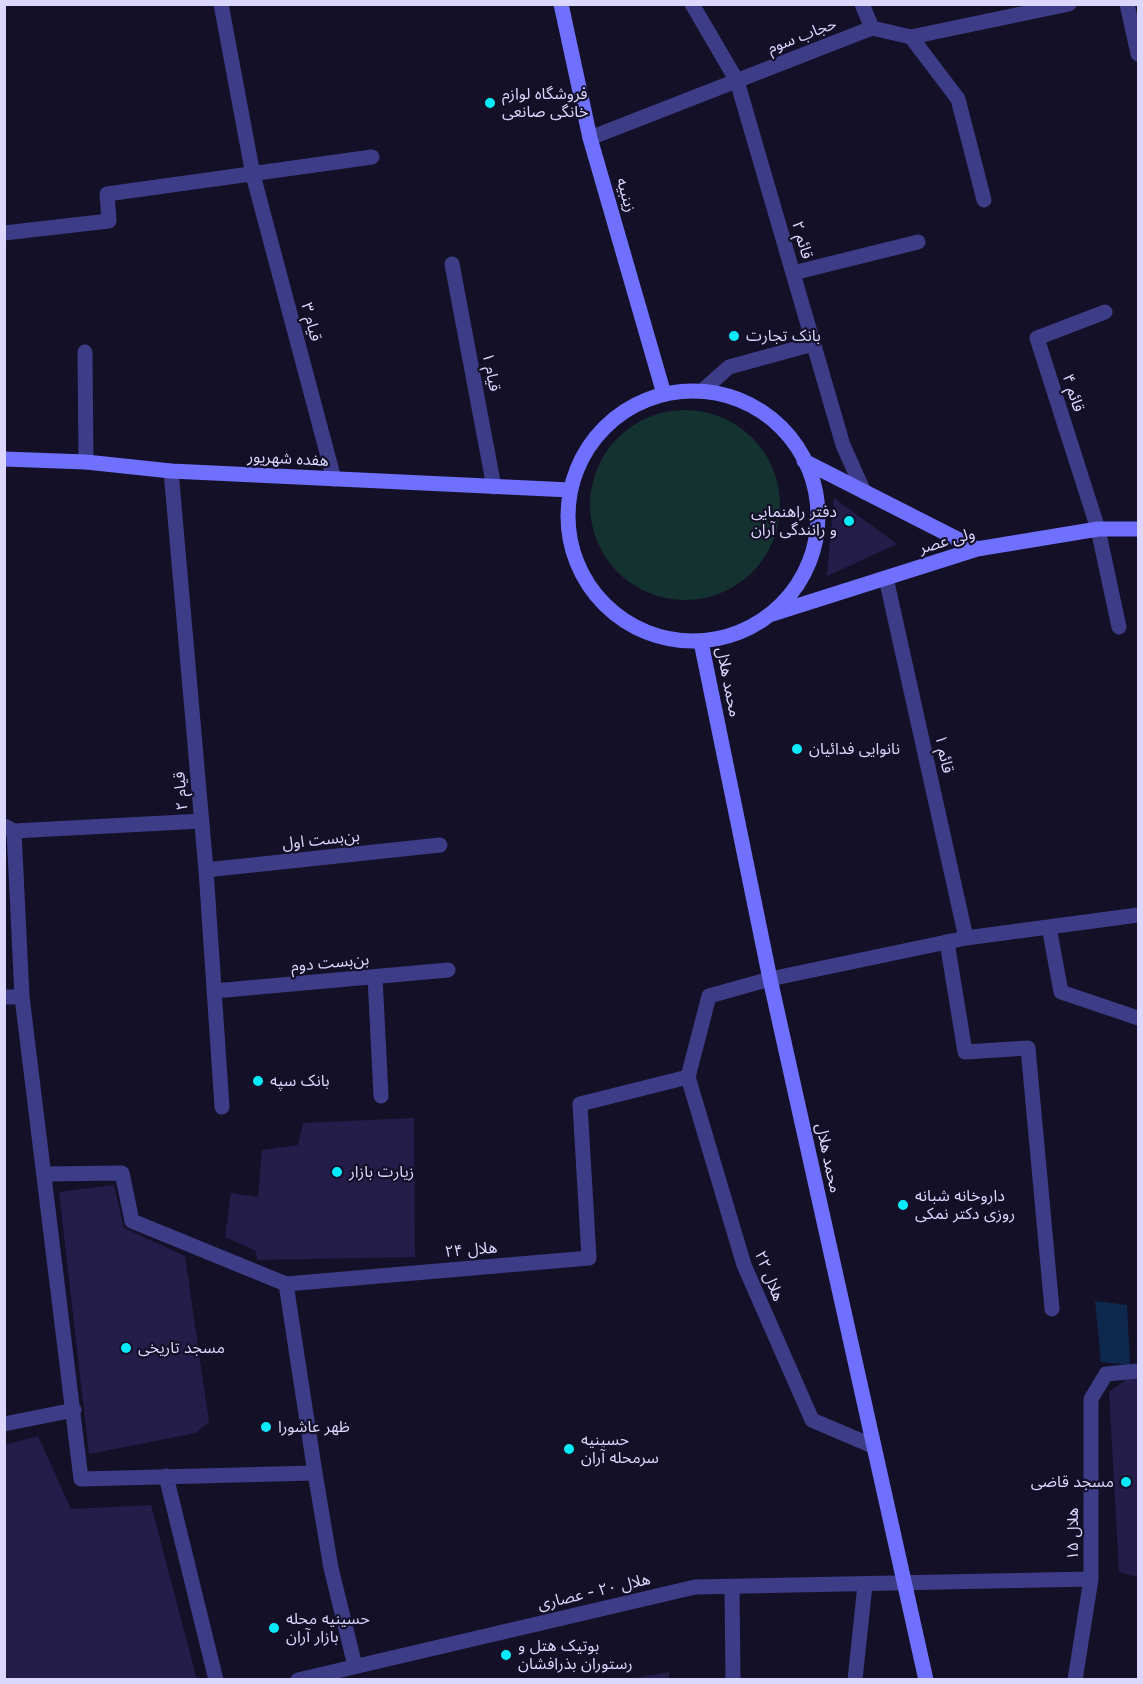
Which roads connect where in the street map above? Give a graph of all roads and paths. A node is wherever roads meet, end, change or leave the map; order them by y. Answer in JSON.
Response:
{"nodes":[{"id":1,"x":220,"y":4,"type":"edge"},
{"id":2,"x":561,"y":4,"type":"edge"},
{"id":3,"x":692,"y":4,"type":"edge"},
{"id":4,"x":862,"y":4,"type":"edge"},
{"id":5,"x":1069,"y":4,"type":"edge"},
{"id":6,"x":1127,"y":4,"type":"edge"},
{"id":7,"x":872,"y":28,"type":"junction"},
{"id":8,"x":911,"y":37,"type":"junction"},
{"id":9,"x":1138,"y":54,"type":"edge"},
{"id":10,"x":737,"y":81,"type":"junction"},
{"id":11,"x":590,"y":138,"type":"junction"},
{"id":12,"x":372,"y":157,"type":"dead end"},
{"id":13,"x":253,"y":175,"type":"junction"},
{"id":14,"x":984,"y":200,"type":"dead end"},
{"id":15,"x":4,"y":233,"type":"edge"},
{"id":16,"x":918,"y":242,"type":"dead end"},
{"id":17,"x":452,"y":264,"type":"dead end"},
{"id":18,"x":793,"y":273,"type":"junction"},
{"id":19,"x":1105,"y":312,"type":"dead end"},
{"id":20,"x":813,"y":344,"type":"junction"},
{"id":21,"x":85,"y":352,"type":"dead end"},
{"id":22,"x":702,"y":391,"type":"junction"},
{"id":23,"x":664,"y":394,"type":"junction"},
{"id":24,"x":4,"y":459,"type":"edge"},
{"id":25,"x":804,"y":461,"type":"junction"},
{"id":26,"x":86,"y":462,"type":"junction"},
{"id":27,"x":171,"y":471,"type":"junction"},
{"id":28,"x":334,"y":479,"type":"junction"},
{"id":29,"x":494,"y":487,"type":"junction"},
{"id":30,"x":570,"y":490,"type":"junction"},
{"id":31,"x":864,"y":492,"type":"junction"},
{"id":32,"x":1098,"y":529,"type":"junction"},
{"id":33,"x":1138,"y":529,"type":"edge"},
{"id":34,"x":977,"y":549,"type":"junction"},
{"id":35,"x":886,"y":578,"type":"junction"},
{"id":36,"x":771,"y":615,"type":"junction"},
{"id":37,"x":1119,"y":627,"type":"dead end"},
{"id":38,"x":702,"y":642,"type":"junction"},
{"id":39,"x":202,"y":821,"type":"junction"},
{"id":40,"x":9,"y":829,"type":"edge"},
{"id":41,"x":440,"y":845,"type":"dead end"},
{"id":42,"x":206,"y":870,"type":"junction"},
{"id":43,"x":1138,"y":915,"type":"edge"},
{"id":44,"x":1049,"y":927,"type":"junction"},
{"id":45,"x":966,"y":938,"type":"junction"},
{"id":46,"x":947,"y":942,"type":"junction"},
{"id":47,"x":448,"y":970,"type":"dead end"},
{"id":48,"x":375,"y":977,"type":"junction"},
{"id":49,"x":770,"y":979,"type":"junction"},
{"id":50,"x":214,"y":991,"type":"junction"},
{"id":51,"x":4,"y":997,"type":"edge"},
{"id":52,"x":22,"y":997,"type":"junction"},
{"id":53,"x":1138,"y":1018,"type":"edge"},
{"id":54,"x":688,"y":1077,"type":"junction"},
{"id":55,"x":381,"y":1096,"type":"dead end"},
{"id":56,"x":222,"y":1107,"type":"dead end"},
{"id":57,"x":45,"y":1174,"type":"junction"},
{"id":58,"x":286,"y":1284,"type":"junction"},
{"id":59,"x":1052,"y":1309,"type":"dead end"},
{"id":60,"x":1138,"y":1371,"type":"edge"},
{"id":61,"x":74,"y":1410,"type":"junction"},
{"id":62,"x":4,"y":1424,"type":"edge"},
{"id":63,"x":873,"y":1446,"type":"junction"},
{"id":64,"x":315,"y":1473,"type":"junction"},
{"id":65,"x":166,"y":1476,"type":"junction"},
{"id":66,"x":1091,"y":1579,"type":"junction"},
{"id":67,"x":904,"y":1584,"type":"junction"},
{"id":68,"x":865,"y":1585,"type":"junction"},
{"id":69,"x":732,"y":1587,"type":"junction"},
{"id":70,"x":355,"y":1666,"type":"junction"},
{"id":71,"x":216,"y":1680,"type":"edge"},
{"id":72,"x":298,"y":1680,"type":"edge"},
{"id":73,"x":734,"y":1680,"type":"edge"},
{"id":74,"x":855,"y":1680,"type":"edge"},
{"id":75,"x":926,"y":1680,"type":"edge"},
{"id":76,"x":1075,"y":1680,"type":"edge"}],
"edges":[{"from":1,"to":13,"type":"street","name":"قیام ۳"},
{"from":2,"to":11,"type":"main road","name":"زینبیه"},
{"from":3,"to":10,"type":"street","name":"قائم ۲"},
{"from":4,"to":7,"type":"street"},
{"from":5,"to":8,"type":"street"},
{"from":6,"to":9,"type":"street"},
{"from":7,"to":8,"type":"street"},
{"from":7,"to":10,"type":"street","name":"حجاب سوم"},
{"from":8,"to":14,"type":"street"},
{"from":10,"to":11,"type":"street","name":"حجاب سوم"},
{"from":10,"to":18,"type":"street","name":"قائم ۲"},
{"from":11,"to":23,"type":"main road","name":"زینبیه"},
{"from":12,"to":13,"type":"street"},
{"from":13,"to":15,"type":"street"},
{"from":13,"to":28,"type":"street","name":"قیام ۳"},
{"from":16,"to":18,"type":"street"},
{"from":17,"to":29,"type":"street","name":"قیام ۱"},
{"from":18,"to":20,"type":"street","name":"قائم ۲"},
{"from":19,"to":32,"type":"street","name":"قائم ۴"},
{"from":20,"to":22,"type":"street"},
{"from":20,"to":31,"type":"street","name":"قائم ۲"},
{"from":21,"to":26,"type":"street"},
{"from":22,"to":23,"type":"main road"},
{"from":22,"to":25,"type":"main road"},
{"from":23,"to":30,"type":"main road"},
{"from":24,"to":26,"type":"main road","name":"هفده شهریور"},
{"from":25,"to":31,"type":"main road"},
{"from":25,"to":36,"type":"main road"},
{"from":26,"to":27,"type":"main road","name":"هفده شهریور"},
{"from":27,"to":28,"type":"main road","name":"هفده شهریور"},
{"from":27,"to":39,"type":"street","name":"قیام ۲"},
{"from":28,"to":29,"type":"main road","name":"هفده شهریور"},
{"from":29,"to":30,"type":"main road","name":"هفده شهریور"},
{"from":30,"to":38,"type":"main road"},
{"from":31,"to":34,"type":"main road"},
{"from":32,"to":33,"type":"main road","name":"ولی عصر"},
{"from":32,"to":34,"type":"main road","name":"ولی عصر"},
{"from":32,"to":37,"type":"street"},
{"from":34,"to":35,"type":"main road","name":"ولی عصر"},
{"from":35,"to":36,"type":"main road","name":"ولی عصر"},
{"from":35,"to":45,"type":"street","name":"قائم ۱"},
{"from":36,"to":38,"type":"main road"},
{"from":38,"to":49,"type":"main road","name":"محمد هلال"},
{"from":39,"to":40,"type":"street"},
{"from":39,"to":42,"type":"street","name":"قیام ۲"},
{"from":40,"to":52,"type":"street"},
{"from":41,"to":42,"type":"street","name":"بن‌بست اول"},
{"from":42,"to":50,"type":"street","name":"قیام ۲"},
{"from":43,"to":44,"type":"street"},
{"from":44,"to":45,"type":"street"},
{"from":44,"to":53,"type":"street"},
{"from":45,"to":46,"type":"street"},
{"from":46,"to":49,"type":"street"},
{"from":46,"to":59,"type":"street"},
{"from":47,"to":48,"type":"street","name":"بن‌بست دوم"},
{"from":48,"to":50,"type":"street","name":"بن‌بست دوم"},
{"from":48,"to":55,"type":"street"},
{"from":49,"to":54,"type":"street"},
{"from":49,"to":63,"type":"main road","name":"محمد هلال"},
{"from":50,"to":56,"type":"street","name":"قیام ۲"},
{"from":51,"to":52,"type":"street"},
{"from":52,"to":57,"type":"street"},
{"from":54,"to":58,"type":"street","name":"هلال ۲۴"},
{"from":54,"to":63,"type":"street","name":"هلال ۲۲"},
{"from":57,"to":58,"type":"street"},
{"from":57,"to":61,"type":"street"},
{"from":58,"to":64,"type":"street"},
{"from":60,"to":66,"type":"street","name":"هلال ۱۵"},
{"from":61,"to":62,"type":"street"},
{"from":61,"to":65,"type":"street"},
{"from":63,"to":67,"type":"main road","name":"محمد هلال"},
{"from":64,"to":65,"type":"street"},
{"from":64,"to":70,"type":"street"},
{"from":65,"to":71,"type":"street"},
{"from":66,"to":67,"type":"street","name":"هلال ۱۵"},
{"from":66,"to":76,"type":"street"},
{"from":67,"to":68,"type":"street","name":"هلال ۲۰ - عصاری"},
{"from":67,"to":75,"type":"main road","name":"محمد هلال"},
{"from":68,"to":69,"type":"street","name":"هلال ۲۰ - عصاری"},
{"from":68,"to":74,"type":"street"},
{"from":69,"to":70,"type":"street","name":"هلال ۲۰ - عصاری"},
{"from":69,"to":73,"type":"street"},
{"from":70,"to":72,"type":"street","name":"هلال ۲۰ - عصاری"}]}
